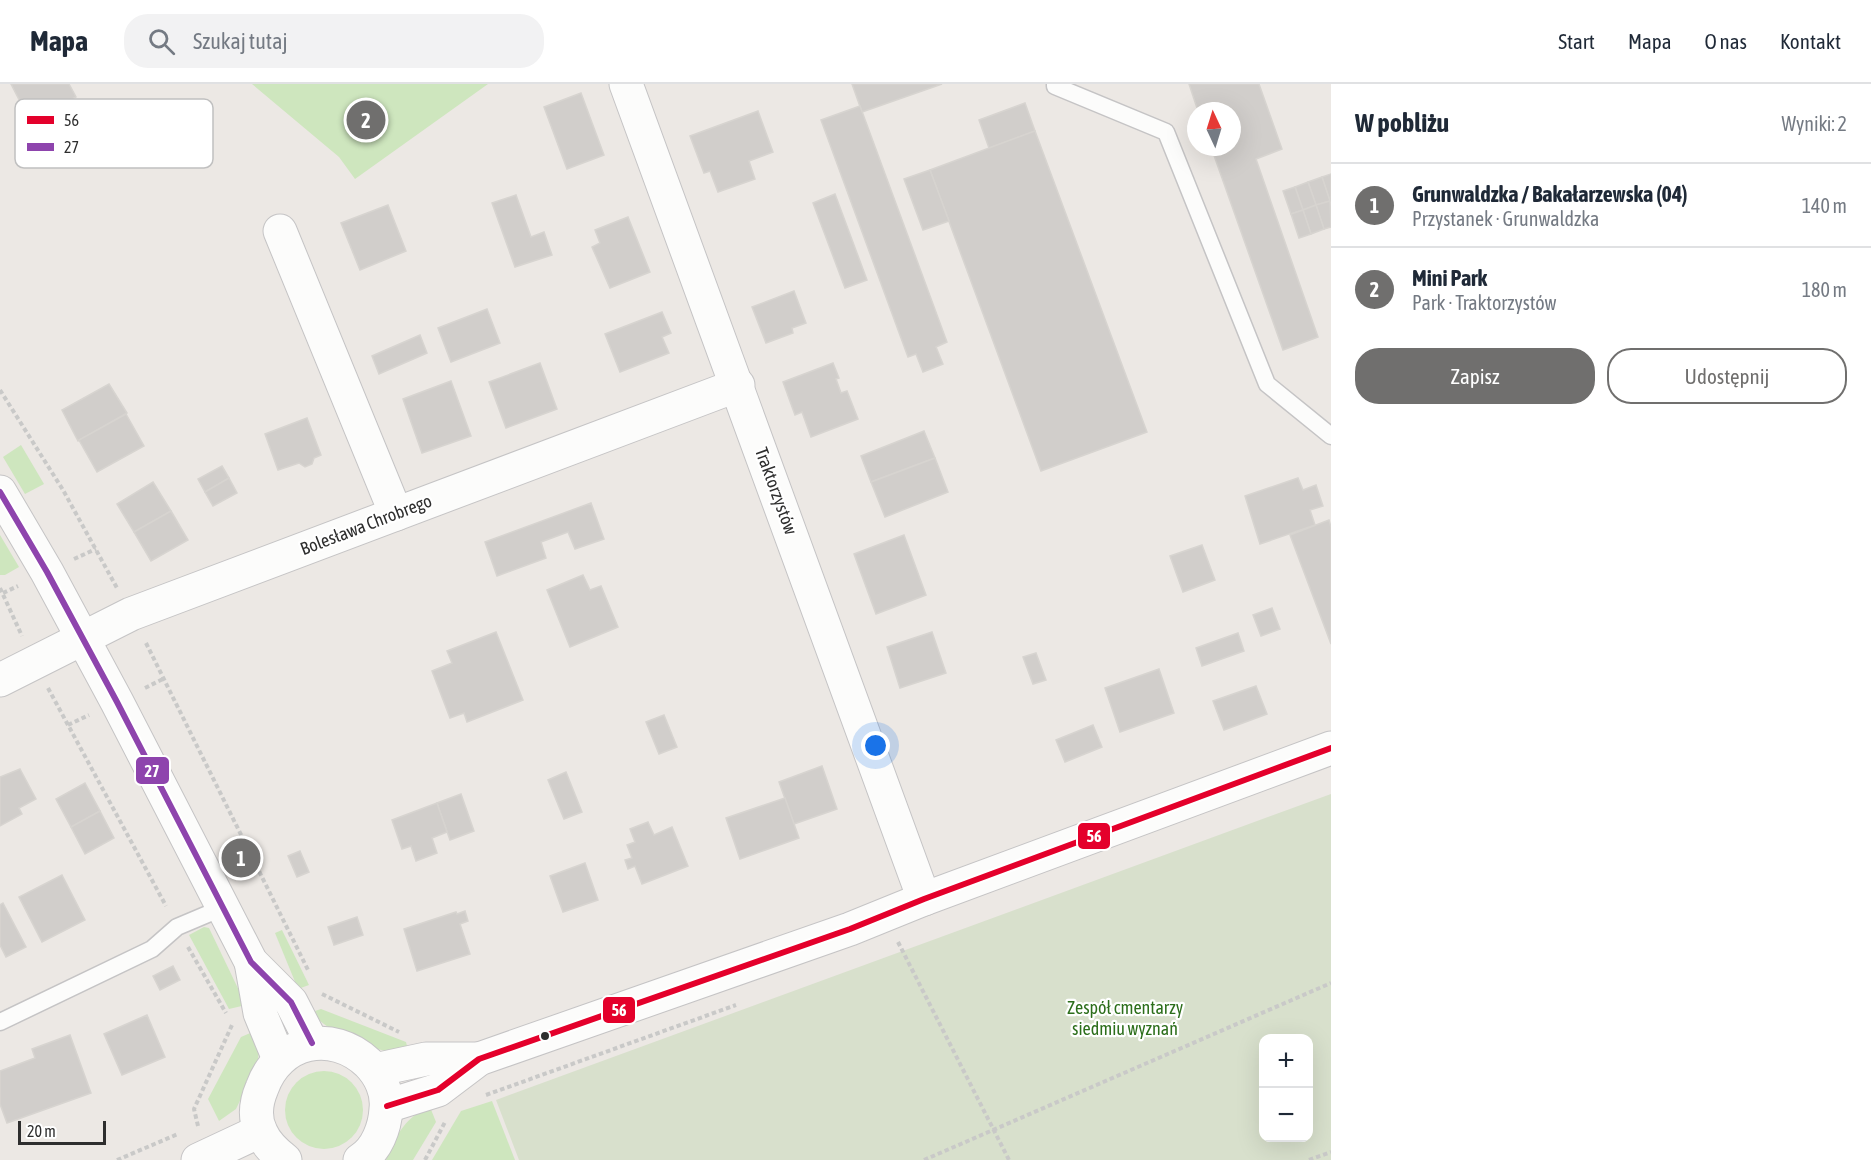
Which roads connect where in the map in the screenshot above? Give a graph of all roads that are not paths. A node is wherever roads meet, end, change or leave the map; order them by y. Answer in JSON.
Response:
{"nodes":[{"id":1,"x":626,"y":84,"type":"edge"},
{"id":2,"x":1055,"y":84,"type":"edge"},
{"id":3,"x":280,"y":231,"type":"dead end"},
{"id":4,"x":738,"y":385,"type":"junction"},
{"id":5,"x":1331,"y":436,"type":"edge"},
{"id":6,"x":0,"y":492,"type":"edge"},
{"id":7,"x":396,"y":514,"type":"junction"},
{"id":8,"x":82,"y":638,"type":"junction"},
{"id":9,"x":0,"y":680,"type":"edge"},
{"id":10,"x":1331,"y":748,"type":"edge"},
{"id":11,"x":924,"y":899,"type":"junction"},
{"id":12,"x":222,"y":908,"type":"junction"},
{"id":13,"x":251,"y":962,"type":"junction"},
{"id":14,"x":0,"y":1022,"type":"edge"},
{"id":15,"x":312,"y":1043,"type":"junction"},
{"id":16,"x":279,"y":1059,"type":"junction"},
{"id":17,"x":479,"y":1059,"type":"junction"},
{"id":18,"x":375,"y":1070,"type":"junction"},
{"id":19,"x":387,"y":1106,"type":"junction"},
{"id":20,"x":260,"y":1131,"type":"junction"},
{"id":21,"x":363,"y":1159,"type":"edge"},
{"id":22,"x":198,"y":1160,"type":"edge"},
{"id":23,"x":285,"y":1160,"type":"edge"}],
"edges":[{"from":1,"to":4,"type":"street","name":"Traktorzystów"},
{"from":2,"to":5,"type":"lane"},
{"from":3,"to":7,"type":"street"},
{"from":4,"to":7,"type":"street","name":"Bolesława Chrobrego"},
{"from":4,"to":11,"type":"street","name":"Traktorzystów"},
{"from":6,"to":8,"type":"street"},
{"from":7,"to":8,"type":"street","name":"Bolesława Chrobrego"},
{"from":8,"to":9,"type":"street","name":"Bolesława Chrobrego"},
{"from":8,"to":12,"type":"street"},
{"from":10,"to":11,"type":"street"},
{"from":11,"to":17,"type":"street"},
{"from":12,"to":13,"type":"street"},
{"from":12,"to":14,"type":"lane"},
{"from":13,"to":15,"type":"street"},
{"from":13,"to":16,"type":"street"},
{"from":15,"to":16,"type":"street"},
{"from":15,"to":18,"type":"street"},
{"from":16,"to":20,"type":"street"},
{"from":17,"to":18,"type":"street"},
{"from":17,"to":19,"type":"street"},
{"from":18,"to":19,"type":"street"},
{"from":19,"to":21,"type":"street"},
{"from":20,"to":22,"type":"street"},
{"from":20,"to":23,"type":"street"}]}
